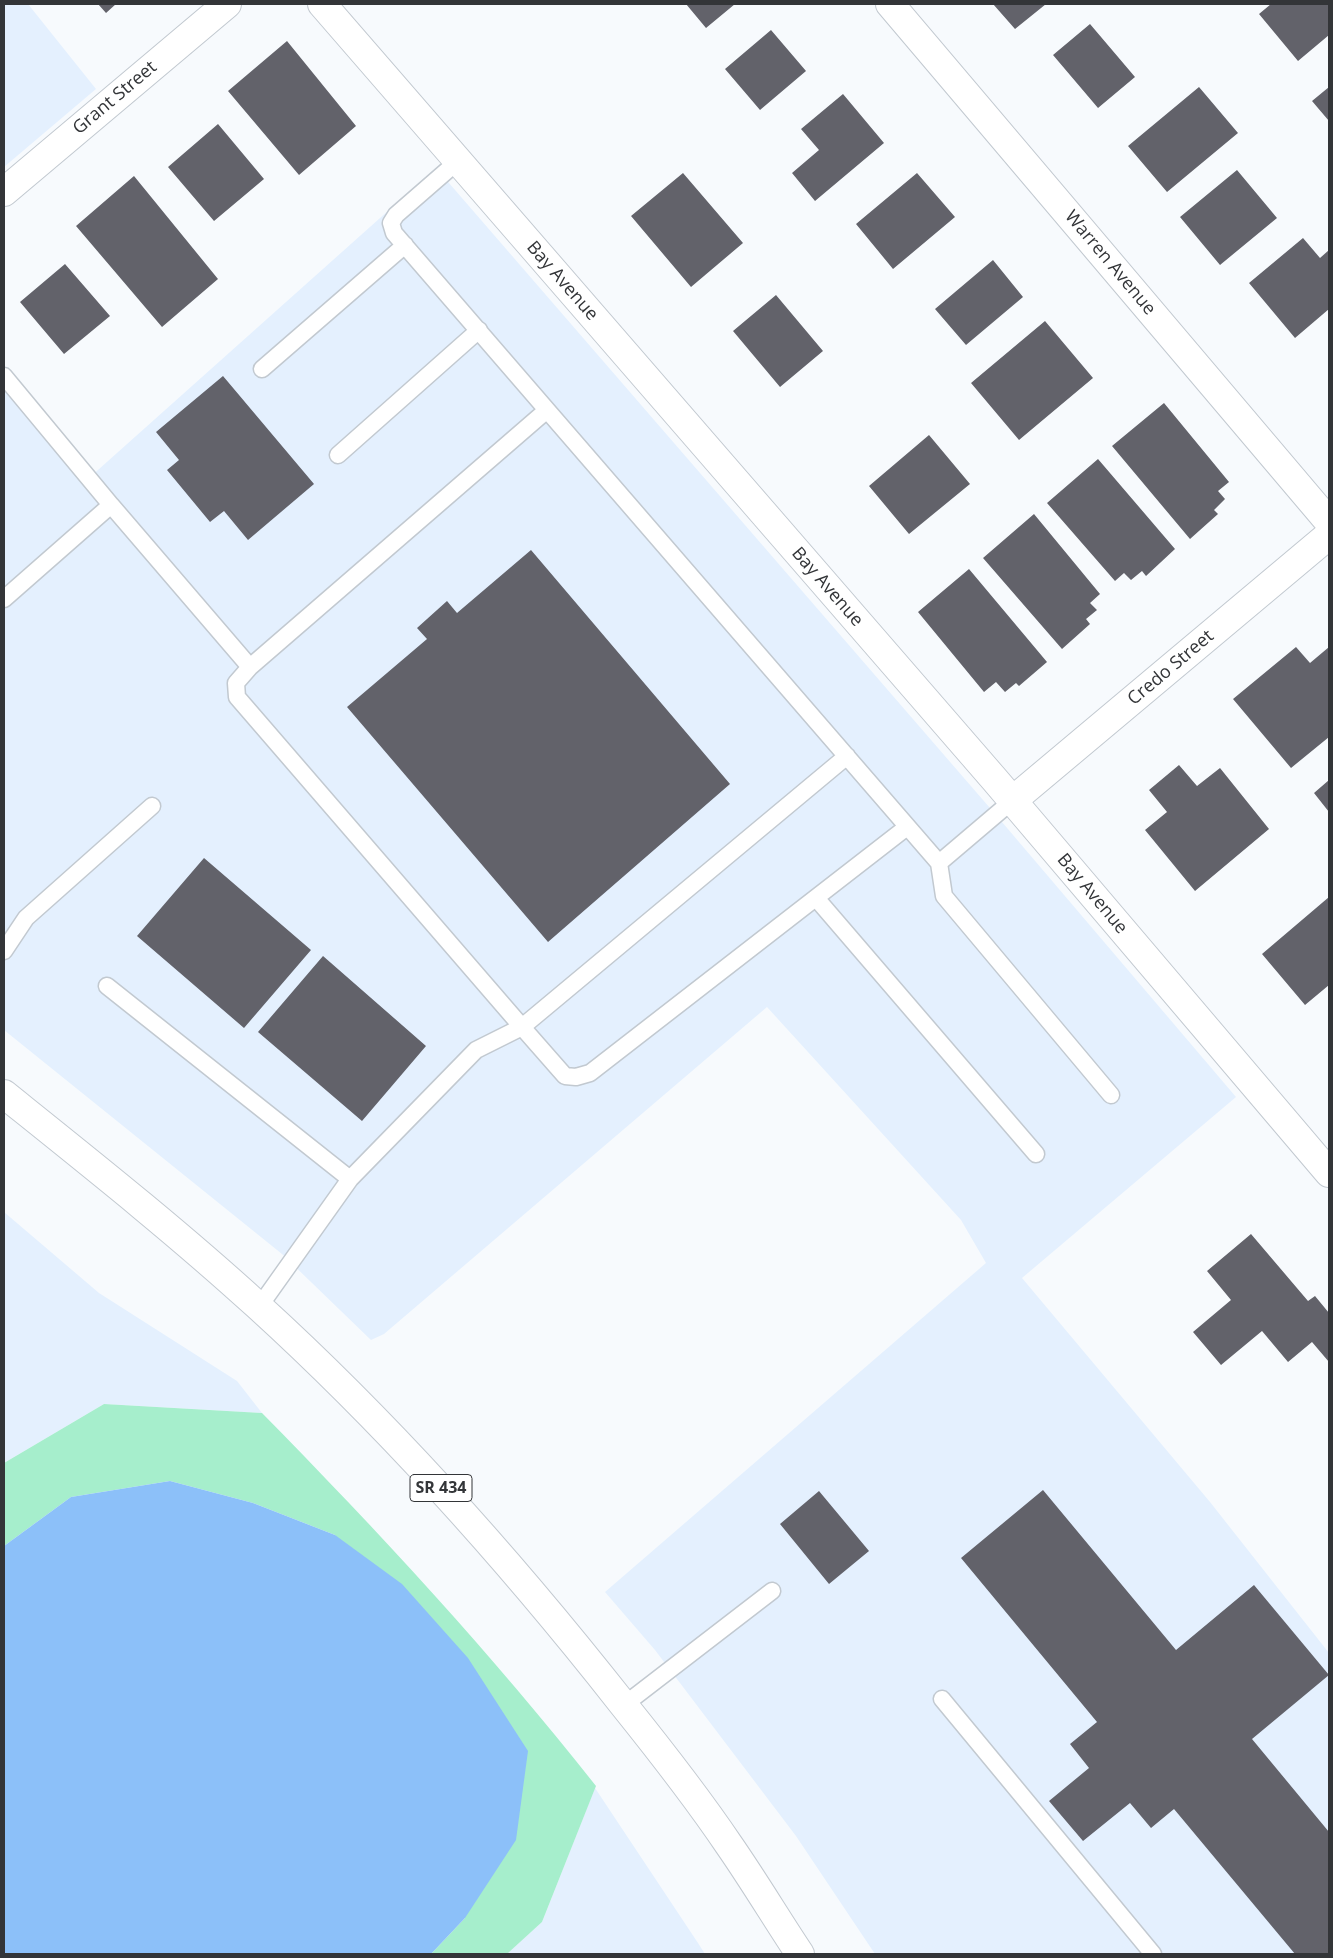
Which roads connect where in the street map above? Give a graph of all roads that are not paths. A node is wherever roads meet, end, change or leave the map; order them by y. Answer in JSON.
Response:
{"nodes":[{"id":1,"x":227,"y":4,"type":"edge"},
{"id":2,"x":322,"y":4,"type":"edge"},
{"id":3,"x":890,"y":4,"type":"edge"},
{"id":4,"x":458,"y":160,"type":"junction"},
{"id":5,"x":4,"y":192,"type":"edge"},
{"id":6,"x":405,"y":246,"type":"junction"},
{"id":7,"x":479,"y":330,"type":"junction"},
{"id":8,"x":262,"y":369,"type":"dead end"},
{"id":9,"x":4,"y":376,"type":"edge"},
{"id":10,"x":547,"y":410,"type":"junction"},
{"id":11,"x":338,"y":455,"type":"dead end"},
{"id":12,"x":111,"y":505,"type":"junction"},
{"id":13,"x":1329,"y":522,"type":"edge"},
{"id":14,"x":1329,"y":535,"type":"edge"},
{"id":15,"x":4,"y":599,"type":"edge"},
{"id":16,"x":250,"y":667,"type":"junction"},
{"id":17,"x":847,"y":756,"type":"junction"},
{"id":18,"x":1012,"y":801,"type":"junction"},
{"id":19,"x":152,"y":806,"type":"dead end"},
{"id":20,"x":906,"y":827,"type":"junction"},
{"id":21,"x":940,"y":863,"type":"junction"},
{"id":22,"x":816,"y":898,"type":"junction"},
{"id":23,"x":4,"y":951,"type":"edge"},
{"id":24,"x":107,"y":986,"type":"dead end"},
{"id":25,"x":522,"y":1027,"type":"junction"},
{"id":26,"x":4,"y":1094,"type":"edge"},
{"id":27,"x":1111,"y":1095,"type":"dead end"},
{"id":28,"x":1036,"y":1154,"type":"dead end"},
{"id":29,"x":1329,"y":1173,"type":"edge"},
{"id":30,"x":350,"y":1178,"type":"junction"},
{"id":31,"x":260,"y":1307,"type":"junction"},
{"id":32,"x":772,"y":1591,"type":"dead end"},
{"id":33,"x":942,"y":1699,"type":"dead end"},
{"id":34,"x":624,"y":1705,"type":"junction"},
{"id":35,"x":800,"y":1954,"type":"edge"},
{"id":36,"x":1153,"y":1954,"type":"edge"}],
"edges":[{"from":1,"to":5,"type":"street","name":"Grant Street"},
{"from":2,"to":4,"type":"street","name":"Bay Avenue"},
{"from":3,"to":13,"type":"street","name":"Warren Avenue"},
{"from":4,"to":6,"type":"lane"},
{"from":4,"to":18,"type":"street","name":"Bay Avenue"},
{"from":6,"to":7,"type":"lane"},
{"from":6,"to":8,"type":"lane"},
{"from":7,"to":10,"type":"lane"},
{"from":7,"to":11,"type":"lane"},
{"from":9,"to":12,"type":"lane"},
{"from":10,"to":16,"type":"lane"},
{"from":10,"to":17,"type":"lane"},
{"from":12,"to":15,"type":"lane"},
{"from":12,"to":16,"type":"lane"},
{"from":14,"to":18,"type":"street","name":"Credo Street"},
{"from":16,"to":25,"type":"lane"},
{"from":17,"to":20,"type":"lane"},
{"from":17,"to":25,"type":"lane"},
{"from":18,"to":21,"type":"lane"},
{"from":18,"to":29,"type":"street","name":"Bay Avenue"},
{"from":19,"to":23,"type":"lane"},
{"from":20,"to":21,"type":"lane"},
{"from":20,"to":22,"type":"lane"},
{"from":21,"to":27,"type":"lane"},
{"from":22,"to":25,"type":"lane"},
{"from":22,"to":28,"type":"lane"},
{"from":24,"to":30,"type":"lane"},
{"from":25,"to":30,"type":"lane"},
{"from":26,"to":31,"type":"street","number":"SR 434"},
{"from":30,"to":31,"type":"lane"},
{"from":31,"to":34,"type":"street","number":"SR 434"},
{"from":32,"to":34,"type":"lane"},
{"from":33,"to":36,"type":"lane"},
{"from":34,"to":35,"type":"street","number":"SR 434"}]}
